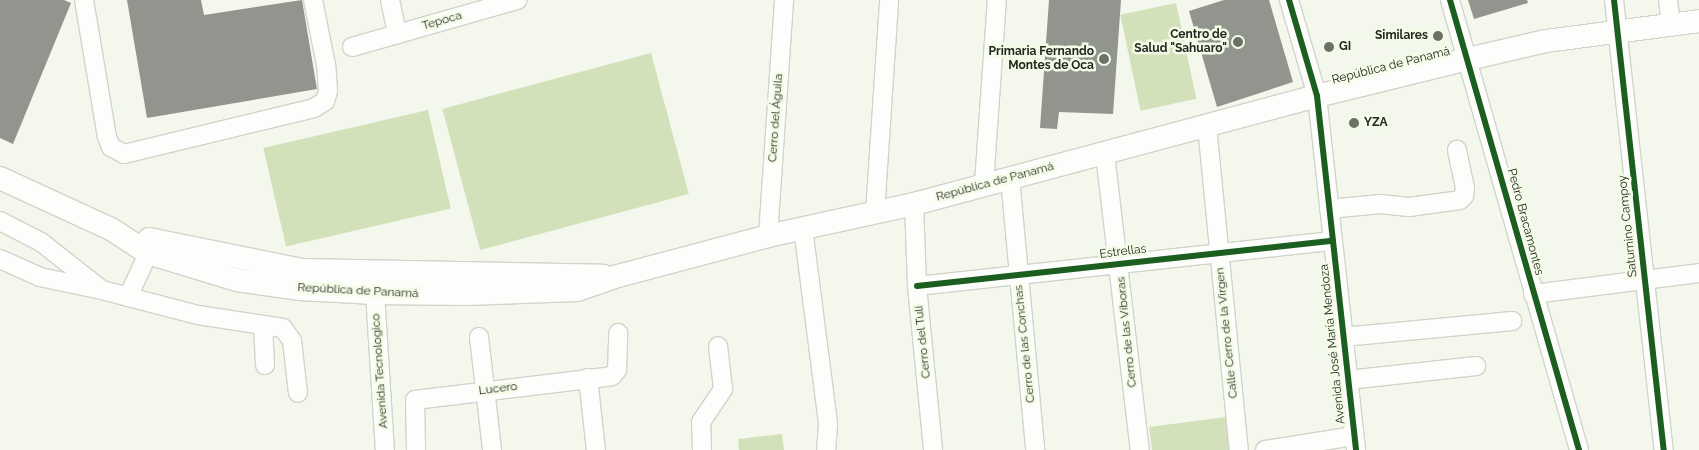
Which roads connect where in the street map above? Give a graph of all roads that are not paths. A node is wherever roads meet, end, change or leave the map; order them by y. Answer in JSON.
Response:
{"nodes":[{"id":1,"x":84,"y":0,"type":"edge"},
{"id":2,"x":313,"y":0,"type":"edge"},
{"id":3,"x":390,"y":0,"type":"edge"},
{"id":4,"x":517,"y":0,"type":"edge"},
{"id":5,"x":784,"y":0,"type":"edge"},
{"id":6,"x":889,"y":0,"type":"edge"},
{"id":7,"x":997,"y":0,"type":"edge"},
{"id":8,"x":1288,"y":0,"type":"edge"},
{"id":9,"x":1450,"y":0,"type":"edge"},
{"id":10,"x":1614,"y":0,"type":"edge"},
{"id":11,"x":1668,"y":0,"type":"edge"},
{"id":12,"x":498,"y":2,"type":"edge"},
{"id":13,"x":1699,"y":20,"type":"edge"},
{"id":14,"x":1671,"y":24,"type":"junction"},
{"id":15,"x":1617,"y":30,"type":"junction"},
{"id":16,"x":397,"y":34,"type":"junction"},
{"id":17,"x":352,"y":47,"type":"dead end"},
{"id":18,"x":1468,"y":59,"type":"junction"},
{"id":19,"x":1317,"y":96,"type":"junction"},
{"id":20,"x":1207,"y":126,"type":"junction"},
{"id":21,"x":1457,"y":150,"type":"dead end"},
{"id":22,"x":1105,"y":154,"type":"junction"},
{"id":23,"x":0,"y":178,"type":"edge"},
{"id":24,"x":1010,"y":178,"type":"junction"},
{"id":25,"x":984,"y":184,"type":"junction"},
{"id":26,"x":914,"y":204,"type":"junction"},
{"id":27,"x":1329,"y":209,"type":"junction"},
{"id":28,"x":875,"y":213,"type":"junction"},
{"id":29,"x":0,"y":221,"type":"edge"},
{"id":30,"x":803,"y":228,"type":"junction"},
{"id":31,"x":768,"y":236,"type":"junction"},
{"id":32,"x":1332,"y":241,"type":"junction"},
{"id":33,"x":151,"y":247,"type":"junction"},
{"id":34,"x":195,"y":250,"type":"junction"},
{"id":35,"x":1218,"y":252,"type":"junction"},
{"id":36,"x":0,"y":259,"type":"edge"},
{"id":37,"x":1120,"y":264,"type":"junction"},
{"id":38,"x":1699,"y":273,"type":"edge"},
{"id":39,"x":581,"y":275,"type":"junction"},
{"id":40,"x":1018,"y":275,"type":"junction"},
{"id":41,"x":614,"y":277,"type":"junction"},
{"id":42,"x":1645,"y":279,"type":"junction"},
{"id":43,"x":917,"y":286,"type":"junction"},
{"id":44,"x":102,"y":290,"type":"junction"},
{"id":45,"x":375,"y":293,"type":"junction"},
{"id":46,"x":1533,"y":294,"type":"junction"},
{"id":47,"x":128,"y":297,"type":"junction"},
{"id":48,"x":1512,"y":320,"type":"dead end"},
{"id":49,"x":263,"y":325,"type":"junction"},
{"id":50,"x":618,"y":333,"type":"dead end"},
{"id":51,"x":479,"y":337,"type":"dead end"},
{"id":52,"x":1343,"y":337,"type":"junction"},
{"id":53,"x":718,"y":346,"type":"dead end"},
{"id":54,"x":265,"y":365,"type":"dead end"},
{"id":55,"x":1476,"y":366,"type":"dead end"},
{"id":56,"x":588,"y":378,"type":"junction"},
{"id":57,"x":1348,"y":380,"type":"junction"},
{"id":58,"x":485,"y":390,"type":"junction"},
{"id":59,"x":298,"y":393,"type":"dead end"},
{"id":60,"x":1355,"y":443,"type":"edge"},
{"id":61,"x":385,"y":450,"type":"edge"},
{"id":62,"x":416,"y":450,"type":"edge"},
{"id":63,"x":492,"y":450,"type":"edge"},
{"id":64,"x":596,"y":450,"type":"edge"},
{"id":65,"x":702,"y":450,"type":"edge"},
{"id":66,"x":826,"y":450,"type":"edge"},
{"id":67,"x":933,"y":450,"type":"edge"},
{"id":68,"x":1035,"y":450,"type":"edge"},
{"id":69,"x":1140,"y":450,"type":"edge"},
{"id":70,"x":1239,"y":450,"type":"edge"},
{"id":71,"x":1265,"y":450,"type":"edge"},
{"id":72,"x":1579,"y":450,"type":"edge"},
{"id":73,"x":1664,"y":450,"type":"edge"}],
"edges":[{"from":1,"to":2,"type":"street"},
{"from":3,"to":16,"type":"street"},
{"from":4,"to":12,"type":"street","name":"Tepoca"},
{"from":5,"to":31,"type":"street","name":"Cerro del Águila"},
{"from":6,"to":28,"type":"street"},
{"from":7,"to":25,"type":"street"},
{"from":8,"to":19,"type":"street","name":"Avenida José María Mendoza"},
{"from":9,"to":18,"type":"street","name":"Pedro Bracamontes"},
{"from":10,"to":15,"type":"street","name":"Saturnino Campoy"},
{"from":11,"to":14,"type":"street"},
{"from":12,"to":16,"type":"street","name":"Tepoca"},
{"from":13,"to":14,"type":"main road","name":"República de Panamá"},
{"from":14,"to":15,"type":"main road","name":"República de Panamá"},
{"from":15,"to":18,"type":"main road","name":"República de Panamá"},
{"from":15,"to":42,"type":"street","name":"Saturnino Campoy"},
{"from":16,"to":17,"type":"street","name":"Tepoca"},
{"from":18,"to":19,"type":"main road","name":"República de Panamá"},
{"from":18,"to":46,"type":"street","name":"Pedro Bracamontes"},
{"from":19,"to":20,"type":"main road","name":"República de Panamá"},
{"from":19,"to":27,"type":"street","name":"Avenida José María Mendoza"},
{"from":20,"to":22,"type":"main road","name":"República de Panamá"},
{"from":20,"to":35,"type":"street","name":"Calle Cerro de la Virgen"},
{"from":21,"to":27,"type":"street"},
{"from":22,"to":24,"type":"main road","name":"República de Panamá"},
{"from":22,"to":37,"type":"street","name":"Cerro de las Víboras"},
{"from":23,"to":33,"type":"main road","name":"República de Panamá"},
{"from":24,"to":25,"type":"main road","name":"República de Panamá"},
{"from":24,"to":40,"type":"street","name":"Cerro de las Conchas"},
{"from":25,"to":26,"type":"main road","name":"República de Panamá"},
{"from":26,"to":28,"type":"main road","name":"República de Panamá"},
{"from":26,"to":43,"type":"street","name":"Cerro del Tuli"},
{"from":27,"to":32,"type":"street","name":"Avenida José María Mendoza"},
{"from":28,"to":30,"type":"main road","name":"República de Panamá"},
{"from":29,"to":44,"type":"street"},
{"from":30,"to":31,"type":"main road","name":"República de Panamá"},
{"from":30,"to":66,"type":"street"},
{"from":31,"to":41,"type":"main road","name":"República de Panamá"},
{"from":32,"to":35,"type":"street","name":"Estrellas"},
{"from":32,"to":52,"type":"street","name":"Avenida José María Mendoza"},
{"from":33,"to":34,"type":"main road","name":"República de Panamá"},
{"from":33,"to":45,"type":"main road","name":"República de Panamá"},
{"from":33,"to":47,"type":"street"},
{"from":34,"to":39,"type":"main road","name":"República de Panamá"},
{"from":34,"to":45,"type":"main road"},
{"from":35,"to":37,"type":"street","name":"Estrellas"},
{"from":35,"to":70,"type":"street","name":"Calle Cerro de la Virgen"},
{"from":36,"to":44,"type":"street"},
{"from":37,"to":40,"type":"street","name":"Estrellas"},
{"from":37,"to":69,"type":"street","name":"Cerro de las Víboras"},
{"from":38,"to":42,"type":"street"},
{"from":39,"to":41,"type":"main road","name":"República de Panamá"},
{"from":39,"to":45,"type":"main road"},
{"from":40,"to":43,"type":"street","name":"Estrellas"},
{"from":40,"to":68,"type":"street","name":"Cerro de las Conchas"},
{"from":41,"to":45,"type":"main road","name":"República de Panamá"},
{"from":42,"to":46,"type":"street"},
{"from":42,"to":73,"type":"street","name":"Saturnino Campoy"},
{"from":43,"to":67,"type":"street","name":"Cerro del Tuli"},
{"from":44,"to":47,"type":"street"},
{"from":45,"to":61,"type":"street","name":"Avenida Tecnologico"},
{"from":46,"to":72,"type":"street","name":"Pedro Bracamontes"},
{"from":47,"to":49,"type":"street"},
{"from":48,"to":52,"type":"street"},
{"from":49,"to":54,"type":"street"},
{"from":49,"to":59,"type":"street"},
{"from":50,"to":56,"type":"street","name":"Lucero"},
{"from":51,"to":58,"type":"street"},
{"from":52,"to":57,"type":"street","name":"Avenida José María Mendoza"},
{"from":53,"to":65,"type":"street"},
{"from":55,"to":57,"type":"street"},
{"from":56,"to":58,"type":"street","name":"Lucero"},
{"from":56,"to":64,"type":"street"},
{"from":57,"to":60,"type":"street","name":"Avenida José María Mendoza"},
{"from":58,"to":62,"type":"street","name":"Lucero"},
{"from":58,"to":63,"type":"street"},
{"from":60,"to":71,"type":"street"}]}
